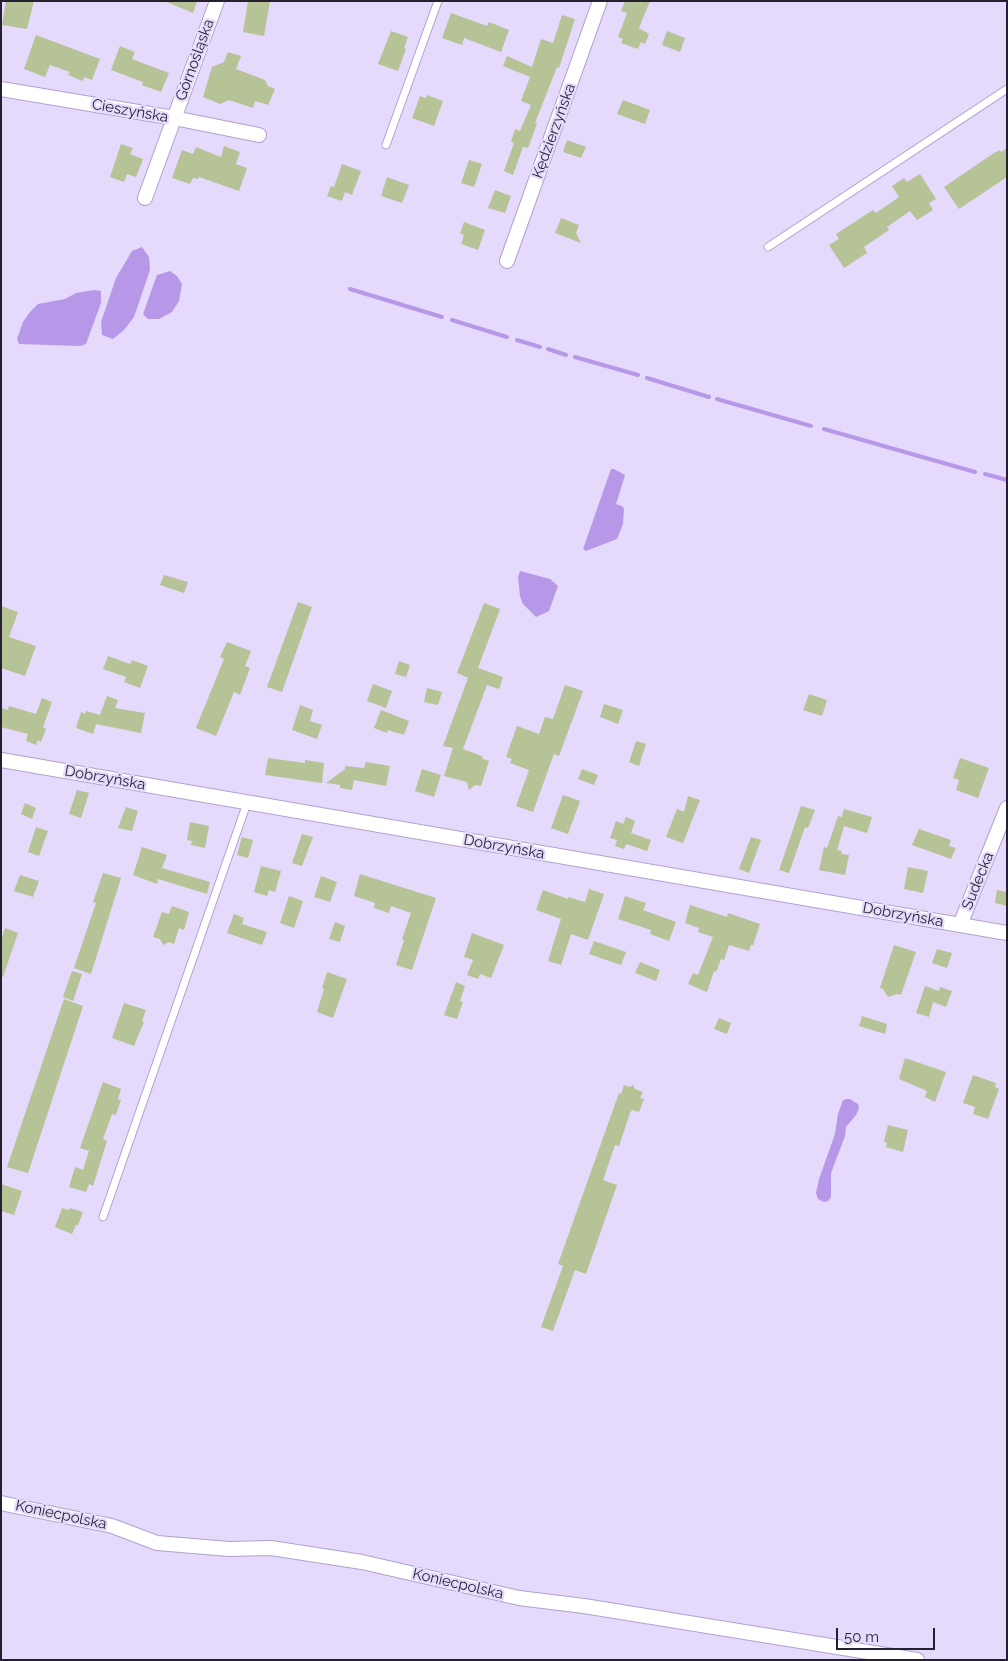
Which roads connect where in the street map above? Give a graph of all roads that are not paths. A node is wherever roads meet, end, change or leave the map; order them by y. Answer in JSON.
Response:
{"nodes":[{"id":1,"x":217,"y":1,"type":"edge"},
{"id":2,"x":438,"y":1,"type":"edge"},
{"id":3,"x":600,"y":1,"type":"edge"},
{"id":4,"x":1,"y":89,"type":"edge"},
{"id":5,"x":1007,"y":89,"type":"edge"},
{"id":6,"x":174,"y":118,"type":"junction"},
{"id":7,"x":259,"y":135,"type":"dead end"},
{"id":8,"x":386,"y":145,"type":"dead end"},
{"id":9,"x":145,"y":198,"type":"dead end"},
{"id":10,"x":768,"y":247,"type":"dead end"},
{"id":11,"x":507,"y":260,"type":"dead end"},
{"id":12,"x":1,"y":760,"type":"edge"},
{"id":13,"x":247,"y":803,"type":"junction"},
{"id":14,"x":1007,"y":808,"type":"edge"},
{"id":15,"x":960,"y":925,"type":"junction"},
{"id":16,"x":1007,"y":933,"type":"edge"},
{"id":17,"x":103,"y":1217,"type":"dead end"},
{"id":18,"x":1,"y":1503,"type":"edge"},
{"id":19,"x":917,"y":1660,"type":"edge"}],
"edges":[{"from":1,"to":6,"type":"street","name":"Górnośląska"},
{"from":2,"to":8,"type":"lane"},
{"from":3,"to":11,"type":"street","name":"Kędzierzyńska"},
{"from":4,"to":6,"type":"street","name":"Cieszyńska"},
{"from":5,"to":10,"type":"lane"},
{"from":6,"to":7,"type":"street","name":"Cieszyńska"},
{"from":6,"to":9,"type":"street","name":"Górnośląska"},
{"from":12,"to":13,"type":"street","name":"Dobrzyńska"},
{"from":13,"to":15,"type":"street","name":"Dobrzyńska"},
{"from":13,"to":17,"type":"lane"},
{"from":14,"to":15,"type":"street","name":"Sudecka"},
{"from":15,"to":16,"type":"street","name":"Dobrzyńska"},
{"from":18,"to":19,"type":"street","name":"Koniecpolska"}]}
